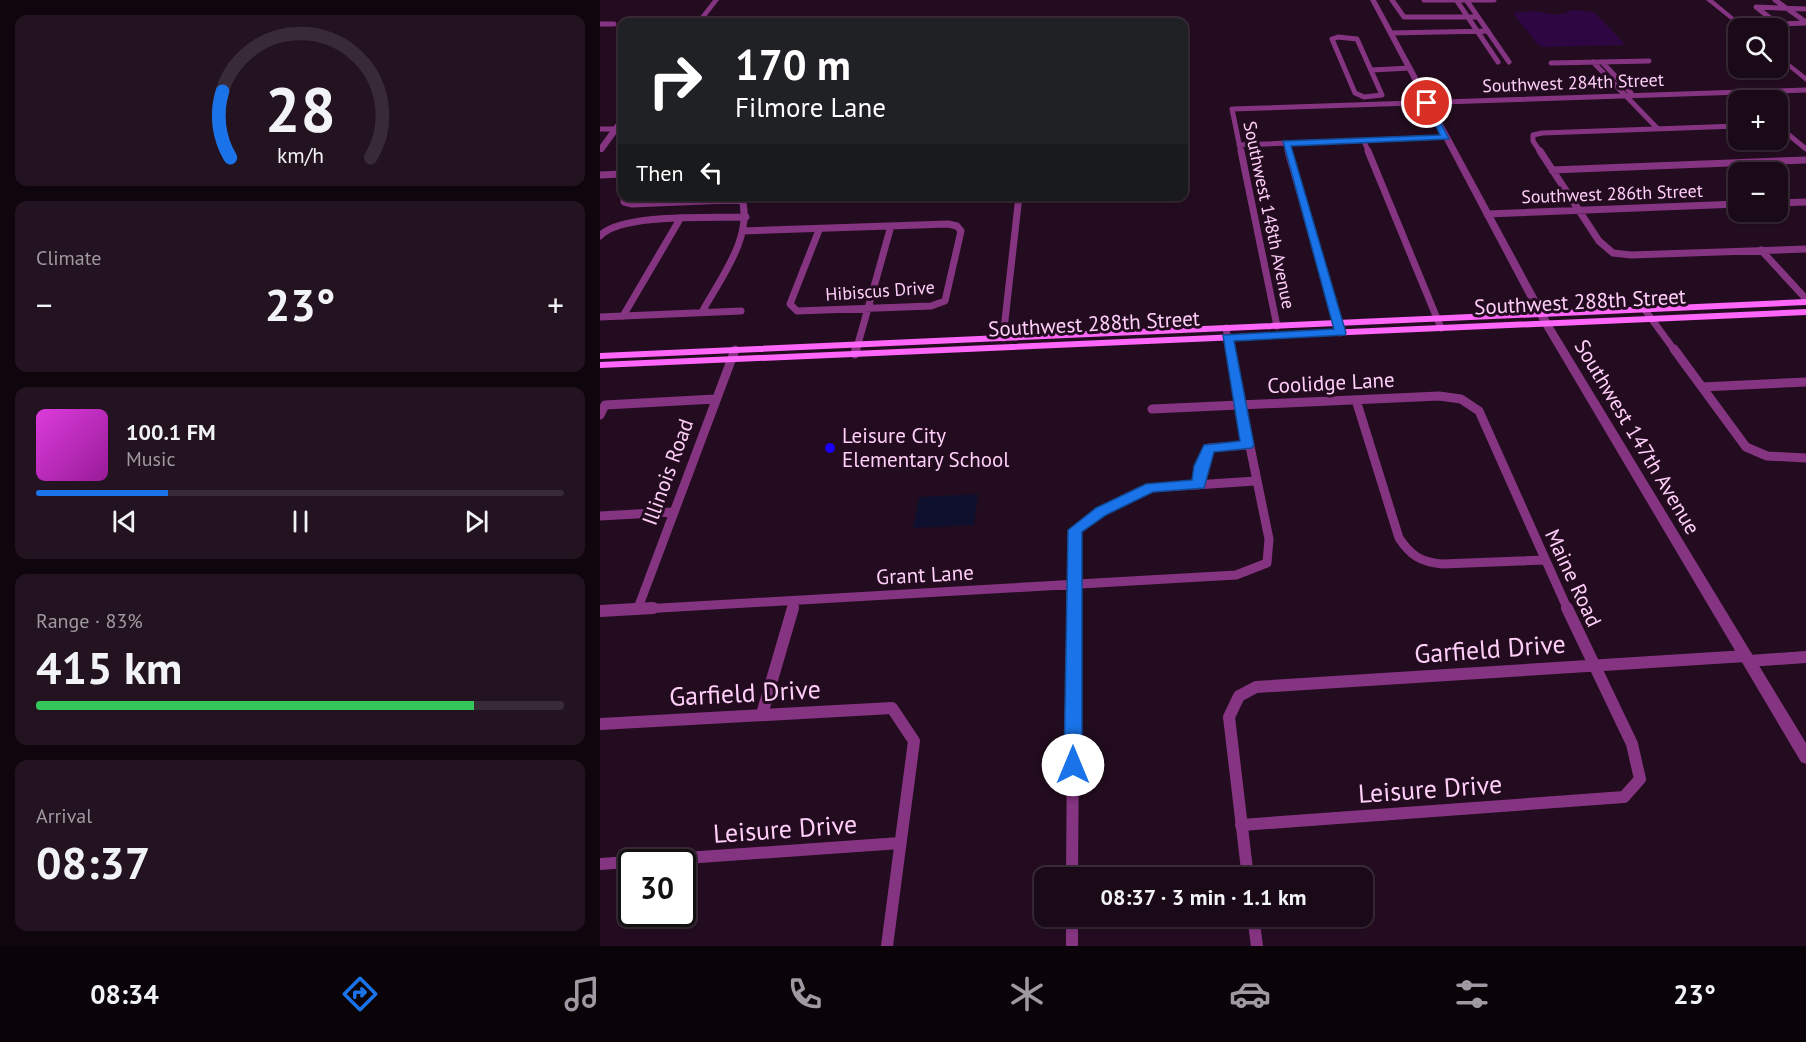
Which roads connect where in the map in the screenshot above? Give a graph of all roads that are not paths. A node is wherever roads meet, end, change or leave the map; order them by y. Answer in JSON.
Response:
{"nodes":[{"id":1,"x":716,"y":0,"type":"edge"},
{"id":2,"x":1373,"y":0,"type":"edge"},
{"id":3,"x":1392,"y":0,"type":"edge"},
{"id":4,"x":1424,"y":0,"type":"edge"},
{"id":5,"x":1494,"y":0,"type":"edge"},
{"id":6,"x":1709,"y":0,"type":"edge"},
{"id":7,"x":1775,"y":0,"type":"edge"},
{"id":8,"x":1467,"y":1,"type":"edge"},
{"id":9,"x":1457,"y":2,"type":"junction"},
{"id":10,"x":1786,"y":7,"type":"junction"},
{"id":11,"x":1806,"y":9,"type":"edge"},
{"id":12,"x":1468,"y":17,"type":"junction"},
{"id":13,"x":1478,"y":17,"type":"junction"},
{"id":14,"x":702,"y":18,"type":"edge"},
{"id":15,"x":1732,"y":18,"type":"edge"},
{"id":16,"x":1806,"y":22,"type":"edge"},
{"id":17,"x":600,"y":24,"type":"edge"},
{"id":18,"x":614,"y":24,"type":"dead end"},
{"id":19,"x":1477,"y":31,"type":"junction"},
{"id":20,"x":1488,"y":31,"type":"junction"},
{"id":21,"x":1391,"y":33,"type":"junction"},
{"id":22,"x":1498,"y":62,"type":"dead end"},
{"id":23,"x":1509,"y":62,"type":"dead end"},
{"id":24,"x":1551,"y":63,"type":"dead end"},
{"id":25,"x":1599,"y":63,"type":"junction"},
{"id":26,"x":1788,"y":65,"type":"edge"},
{"id":27,"x":1409,"y":66,"type":"junction"},
{"id":28,"x":1559,"y":66,"type":"dead end"},
{"id":29,"x":1371,"y":68,"type":"junction"},
{"id":30,"x":1806,"y":80,"type":"edge"},
{"id":31,"x":1806,"y":90,"type":"edge"},
{"id":32,"x":1628,"y":96,"type":"junction"},
{"id":33,"x":1427,"y":103,"type":"junction"},
{"id":34,"x":1232,"y":110,"type":"joint"},
{"id":35,"x":618,"y":126,"type":"edge"},
{"id":36,"x":1728,"y":126,"type":"edge"},
{"id":37,"x":618,"y":128,"type":"edge"},
{"id":38,"x":1657,"y":128,"type":"junction"},
{"id":39,"x":600,"y":129,"type":"edge"},
{"id":40,"x":1788,"y":134,"type":"edge"},
{"id":41,"x":1446,"y":137,"type":"junction"},
{"id":42,"x":1364,"y":141,"type":"junction"},
{"id":43,"x":1286,"y":143,"type":"junction"},
{"id":44,"x":1239,"y":145,"type":"junction"},
{"id":45,"x":1806,"y":149,"type":"edge"},
{"id":46,"x":600,"y":150,"type":"edge"},
{"id":47,"x":1806,"y":160,"type":"edge"},
{"id":48,"x":1552,"y":170,"type":"junction"},
{"id":49,"x":618,"y":174,"type":"edge"},
{"id":50,"x":600,"y":175,"type":"edge"},
{"id":51,"x":624,"y":201,"type":"edge"},
{"id":52,"x":687,"y":201,"type":"edge"},
{"id":53,"x":744,"y":201,"type":"edge"},
{"id":54,"x":1018,"y":201,"type":"edge"},
{"id":55,"x":1806,"y":202,"type":"edge"},
{"id":56,"x":1788,"y":203,"type":"edge"},
{"id":57,"x":1728,"y":204,"type":"edge"},
{"id":58,"x":1580,"y":211,"type":"junction"},
{"id":59,"x":1487,"y":214,"type":"junction"},
{"id":60,"x":746,"y":217,"type":"junction"},
{"id":61,"x":680,"y":219,"type":"junction"},
{"id":62,"x":891,"y":226,"type":"junction"},
{"id":63,"x":819,"y":230,"type":"junction"},
{"id":64,"x":743,"y":231,"type":"junction"},
{"id":65,"x":600,"y":236,"type":"edge"},
{"id":66,"x":1806,"y":249,"type":"edge"},
{"id":67,"x":1761,"y":250,"type":"junction"},
{"id":68,"x":1806,"y":301,"type":"edge"},
{"id":69,"x":867,"y":309,"type":"junction"},
{"id":70,"x":741,"y":311,"type":"dead end"},
{"id":71,"x":702,"y":312,"type":"junction"},
{"id":72,"x":1806,"y":312,"type":"edge"},
{"id":73,"x":1649,"y":314,"type":"junction"},
{"id":74,"x":623,"y":316,"type":"junction"},
{"id":75,"x":600,"y":317,"type":"edge"},
{"id":76,"x":1543,"y":319,"type":"junction"},
{"id":77,"x":1439,"y":324,"type":"junction"},
{"id":78,"x":1277,"y":326,"type":"junction"},
{"id":79,"x":1339,"y":328,"type":"junction"},
{"id":80,"x":1226,"y":333,"type":"junction"},
{"id":81,"x":1003,"y":338,"type":"junction"},
{"id":82,"x":856,"y":349,"type":"junction"},
{"id":83,"x":733,"y":355,"type":"junction"},
{"id":84,"x":600,"y":356,"type":"edge"},
{"id":85,"x":600,"y":365,"type":"edge"},
{"id":86,"x":1806,"y":382,"type":"edge"},
{"id":87,"x":1702,"y":387,"type":"junction"},
{"id":88,"x":1439,"y":396,"type":"joint"},
{"id":89,"x":715,"y":399,"type":"junction"},
{"id":90,"x":1356,"y":400,"type":"junction"},
{"id":91,"x":1240,"y":405,"type":"junction"},
{"id":92,"x":1152,"y":409,"type":"dead end"},
{"id":93,"x":600,"y":415,"type":"edge"},
{"id":94,"x":1248,"y":445,"type":"junction"},
{"id":95,"x":1806,"y":458,"type":"edge"},
{"id":96,"x":1255,"y":481,"type":"junction"},
{"id":97,"x":1199,"y":484,"type":"junction"},
{"id":98,"x":672,"y":512,"type":"junction"},
{"id":99,"x":600,"y":516,"type":"edge"},
{"id":100,"x":1544,"y":560,"type":"junction"},
{"id":101,"x":1074,"y":584,"type":"junction"},
{"id":102,"x":795,"y":601,"type":"junction"},
{"id":103,"x":638,"y":608,"type":"junction"},
{"id":104,"x":600,"y":610,"type":"edge"},
{"id":105,"x":1806,"y":657,"type":"edge"},
{"id":106,"x":1748,"y":658,"type":"junction"},
{"id":107,"x":1594,"y":665,"type":"junction"},
{"id":108,"x":762,"y":714,"type":"junction"},
{"id":109,"x":600,"y":724,"type":"edge"},
{"id":110,"x":1806,"y":757,"type":"edge"},
{"id":111,"x":1624,"y":797,"type":"joint"},
{"id":112,"x":1241,"y":825,"type":"junction"},
{"id":113,"x":900,"y":843,"type":"junction"},
{"id":114,"x":600,"y":864,"type":"edge"},
{"id":115,"x":1072,"y":867,"type":"edge"},
{"id":116,"x":1247,"y":867,"type":"edge"},
{"id":117,"x":1072,"y":927,"type":"edge"},
{"id":118,"x":1254,"y":927,"type":"edge"},
{"id":119,"x":887,"y":946,"type":"edge"},
{"id":120,"x":1072,"y":946,"type":"edge"},
{"id":121,"x":1257,"y":946,"type":"edge"}],
"edges":[{"from":1,"to":14,"type":"street"},
{"from":2,"to":21,"type":"street","name":"Southwest 147th Avenue"},
{"from":3,"to":12,"type":"street"},
{"from":4,"to":9,"type":"street"},
{"from":5,"to":8,"type":"street"},
{"from":6,"to":15,"type":"street"},
{"from":7,"to":10,"type":"street"},
{"from":8,"to":9,"type":"street"},
{"from":8,"to":13,"type":"street"},
{"from":9,"to":12,"type":"street"},
{"from":10,"to":11,"type":"street"},
{"from":10,"to":16,"type":"street"},
{"from":10,"to":16,"type":"street"},
{"from":12,"to":13,"type":"street"},
{"from":12,"to":19,"type":"street"},
{"from":13,"to":20,"type":"street"},
{"from":17,"to":18,"type":"street"},
{"from":19,"to":20,"type":"street"},
{"from":19,"to":21,"type":"street"},
{"from":19,"to":22,"type":"street"},
{"from":20,"to":23,"type":"street"},
{"from":21,"to":27,"type":"street","name":"Southwest 147th Avenue"},
{"from":24,"to":25,"type":"street"},
{"from":25,"to":25,"type":"street"},
{"from":25,"to":28,"type":"street"},
{"from":25,"to":32,"type":"street"},
{"from":26,"to":30,"type":"street"},
{"from":27,"to":29,"type":"street"},
{"from":27,"to":33,"type":"street","name":"Southwest 147th Avenue"},
{"from":29,"to":29,"type":"street"},
{"from":31,"to":32,"type":"street","name":"Southwest 284th Street"},
{"from":32,"to":33,"type":"street","name":"Southwest 284th Street"},
{"from":32,"to":38,"type":"street"},
{"from":33,"to":34,"type":"street","name":"Southwest 284th Street"},
{"from":33,"to":41,"type":"street","name":"Southwest 147th Avenue"},
{"from":34,"to":44,"type":"street","name":"Southwest 148th Avenue"},
{"from":35,"to":39,"type":"street"},
{"from":36,"to":38,"type":"street"},
{"from":37,"to":46,"type":"street"},
{"from":38,"to":48,"type":"street"},
{"from":40,"to":45,"type":"street"},
{"from":41,"to":42,"type":"street"},
{"from":41,"to":59,"type":"street","name":"Southwest 147th Avenue"},
{"from":42,"to":43,"type":"street"},
{"from":42,"to":77,"type":"street"},
{"from":43,"to":44,"type":"street"},
{"from":43,"to":79,"type":"street"},
{"from":44,"to":78,"type":"street","name":"Southwest 148th Avenue"},
{"from":47,"to":48,"type":"street"},
{"from":48,"to":58,"type":"street"},
{"from":49,"to":50,"type":"street"},
{"from":51,"to":52,"type":"street"},
{"from":53,"to":60,"type":"street"},
{"from":54,"to":81,"type":"street"},
{"from":55,"to":56,"type":"street"},
{"from":57,"to":58,"type":"street","name":"Southwest 286th Street"},
{"from":58,"to":59,"type":"street","name":"Southwest 286th Street"},
{"from":58,"to":67,"type":"street"},
{"from":59,"to":76,"type":"street","name":"Southwest 147th Avenue"},
{"from":60,"to":61,"type":"street"},
{"from":60,"to":64,"type":"street"},
{"from":61,"to":65,"type":"street"},
{"from":61,"to":74,"type":"street"},
{"from":62,"to":63,"type":"street","name":"Hibiscus Drive"},
{"from":62,"to":69,"type":"street"},
{"from":62,"to":69,"type":"street","name":"Hibiscus Drive"},
{"from":63,"to":64,"type":"street","name":"Hibiscus Drive"},
{"from":63,"to":69,"type":"street","name":"Hibiscus Drive"},
{"from":64,"to":71,"type":"street"},
{"from":66,"to":67,"type":"street"},
{"from":67,"to":68,"type":"street"},
{"from":68,"to":73,"type":"main road","name":"Southwest 288th Street"},
{"from":69,"to":82,"type":"street"},
{"from":70,"to":71,"type":"street"},
{"from":71,"to":74,"type":"street"},
{"from":72,"to":73,"type":"main road","name":"Southwest 288th Street"},
{"from":73,"to":76,"type":"main road","name":"Southwest 288th Street"},
{"from":73,"to":87,"type":"street"},
{"from":74,"to":75,"type":"street"},
{"from":76,"to":77,"type":"main road","name":"Southwest 288th Street"},
{"from":76,"to":106,"type":"street","name":"Southwest 147th Avenue"},
{"from":77,"to":79,"type":"main road","name":"Southwest 288th Street"},
{"from":78,"to":79,"type":"main road","name":"Southwest 288th Street"},
{"from":78,"to":80,"type":"main road","name":"Southwest 288th Street"},
{"from":79,"to":80,"type":"main road","name":"Southwest 288th Street"},
{"from":80,"to":81,"type":"main road","name":"Southwest 288th Street"},
{"from":80,"to":82,"type":"main road","name":"Southwest 288th Street"},
{"from":80,"to":91,"type":"street"},
{"from":81,"to":82,"type":"main road","name":"Southwest 288th Street"},
{"from":82,"to":83,"type":"main road","name":"Southwest 288th Street"},
{"from":83,"to":84,"type":"main road","name":"Southwest 288th Street"},
{"from":83,"to":85,"type":"main road","name":"Southwest 288th Street"},
{"from":83,"to":89,"type":"street","name":"Illinois Road"},
{"from":86,"to":87,"type":"street"},
{"from":87,"to":95,"type":"street"},
{"from":88,"to":90,"type":"street","name":"Coolidge Lane"},
{"from":88,"to":100,"type":"street","name":"Maine Road"},
{"from":89,"to":93,"type":"street"},
{"from":89,"to":98,"type":"street","name":"Illinois Road"},
{"from":90,"to":91,"type":"street","name":"Coolidge Lane"},
{"from":90,"to":100,"type":"street"},
{"from":91,"to":92,"type":"street","name":"Coolidge Lane"},
{"from":91,"to":94,"type":"street"},
{"from":94,"to":96,"type":"street"},
{"from":94,"to":97,"type":"street"},
{"from":96,"to":97,"type":"street"},
{"from":96,"to":101,"type":"street","name":"Grant Lane"},
{"from":97,"to":101,"type":"street"},
{"from":98,"to":99,"type":"street"},
{"from":98,"to":103,"type":"street","name":"Illinois Road"},
{"from":100,"to":107,"type":"street","name":"Maine Road"},
{"from":101,"to":102,"type":"street","name":"Grant Lane"},
{"from":101,"to":115,"type":"street"},
{"from":102,"to":103,"type":"street","name":"Grant Lane"},
{"from":102,"to":108,"type":"street"},
{"from":103,"to":104,"type":"street","name":"Grant Lane"},
{"from":105,"to":106,"type":"street","name":"Garfield Drive"},
{"from":106,"to":107,"type":"street","name":"Garfield Drive"},
{"from":106,"to":110,"type":"street","name":"Southwest 147th Avenue"},
{"from":107,"to":111,"type":"street","name":"Maine Road"},
{"from":107,"to":112,"type":"street","name":"Garfield Drive"},
{"from":108,"to":109,"type":"street","name":"Garfield Drive"},
{"from":108,"to":113,"type":"street","name":"Garfield Drive"},
{"from":111,"to":112,"type":"street","name":"Leisure Drive"},
{"from":112,"to":116,"type":"street"},
{"from":113,"to":114,"type":"street","name":"Leisure Drive"},
{"from":113,"to":119,"type":"street"},
{"from":117,"to":120,"type":"street"},
{"from":118,"to":121,"type":"street"}]}
